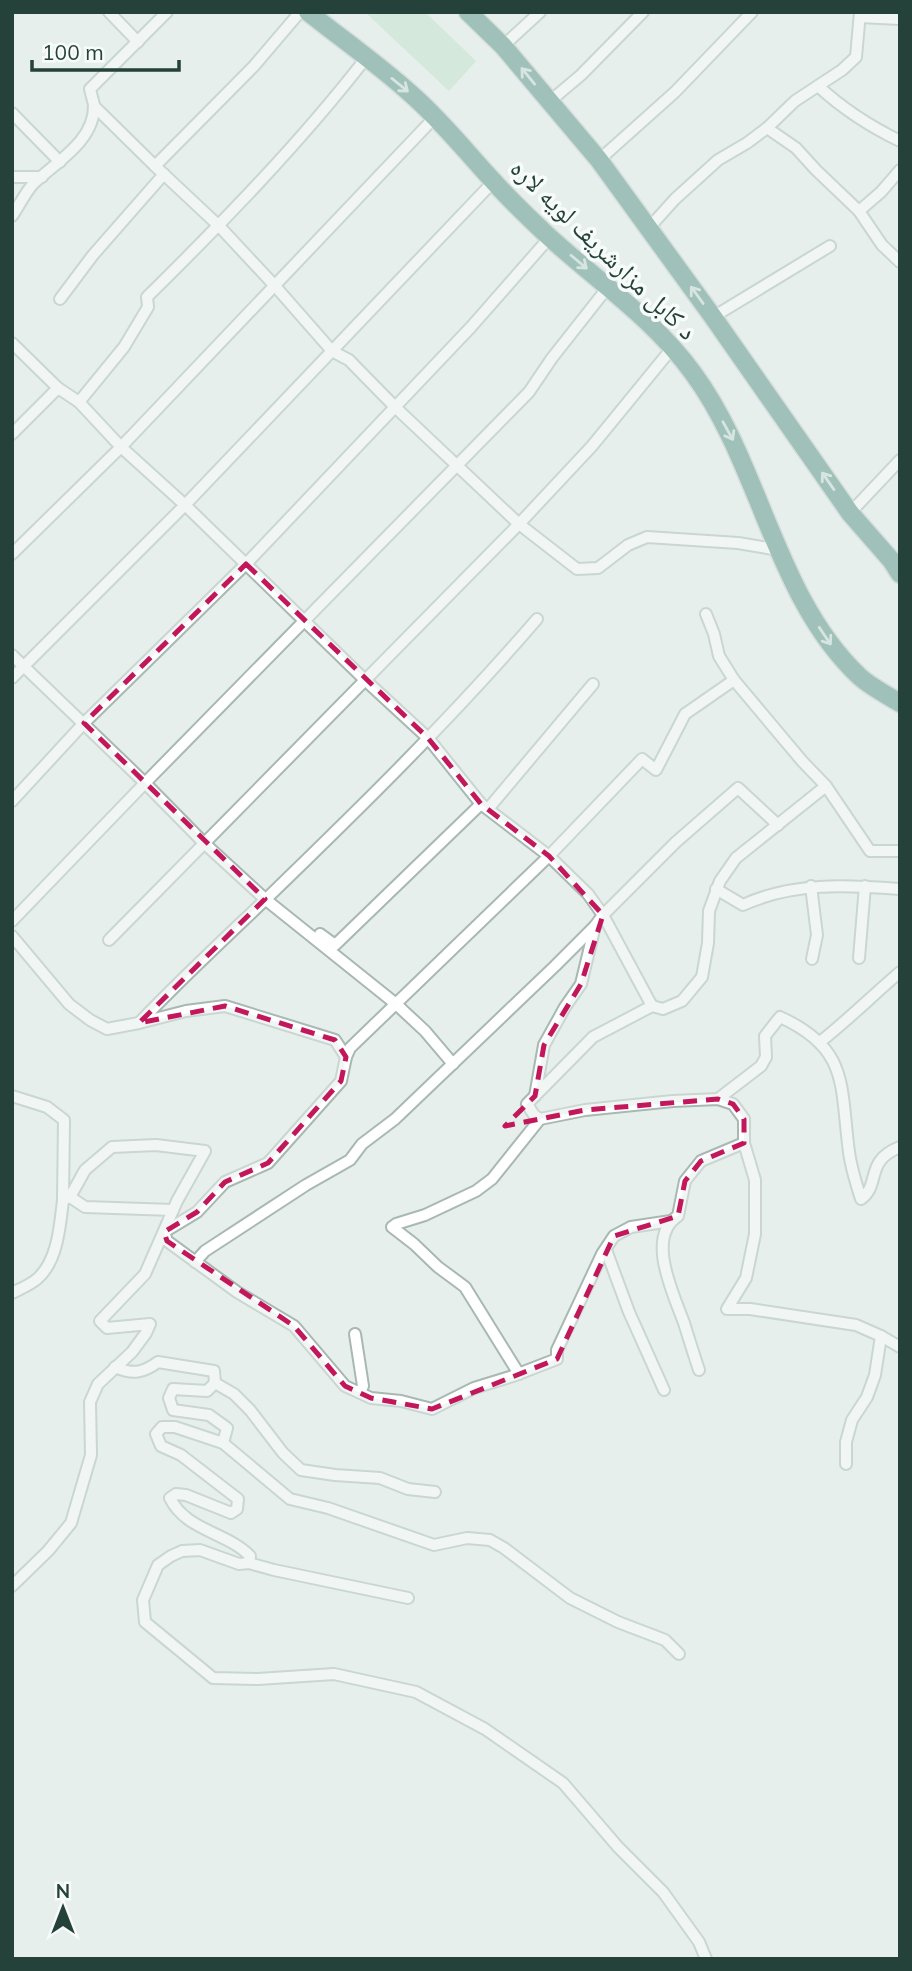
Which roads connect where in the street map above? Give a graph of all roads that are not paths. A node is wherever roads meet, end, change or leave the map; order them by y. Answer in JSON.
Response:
{"nodes":[{"id":1,"x":110,"y":12,"type":"edge"},
{"id":2,"x":167,"y":12,"type":"edge"},
{"id":3,"x":300,"y":12,"type":"edge"},
{"id":4,"x":308,"y":12,"type":"edge"},
{"id":5,"x":468,"y":12,"type":"edge"},
{"id":6,"x":541,"y":12,"type":"edge"},
{"id":7,"x":643,"y":12,"type":"edge"},
{"id":8,"x":752,"y":12,"type":"edge"},
{"id":9,"x":860,"y":15,"type":"edge"},
{"id":10,"x":900,"y":19,"type":"edge"},
{"id":11,"x":138,"y":42,"type":"junction"},
{"id":12,"x":503,"y":46,"type":"junction"},
{"id":13,"x":366,"y":58,"type":"junction"},
{"id":14,"x":818,"y":86,"type":"junction"},
{"id":15,"x":549,"y":102,"type":"junction"},
{"id":16,"x":94,"y":106,"type":"junction"},
{"id":17,"x":12,"y":113,"type":"edge"},
{"id":18,"x":435,"y":117,"type":"junction"},
{"id":19,"x":767,"y":128,"type":"junction"},
{"id":20,"x":900,"y":141,"type":"edge"},
{"id":21,"x":599,"y":160,"type":"junction"},
{"id":22,"x":60,"y":162,"type":"junction"},
{"id":23,"x":155,"y":166,"type":"junction"},
{"id":24,"x":900,"y":170,"type":"edge"},
{"id":25,"x":164,"y":174,"type":"junction"},
{"id":26,"x":12,"y":177,"type":"edge"},
{"id":27,"x":42,"y":177,"type":"junction"},
{"id":28,"x":493,"y":182,"type":"junction"},
{"id":29,"x":859,"y":211,"type":"junction"},
{"id":30,"x":12,"y":216,"type":"edge"},
{"id":31,"x":219,"y":226,"type":"junction"},
{"id":32,"x":648,"y":229,"type":"junction"},
{"id":33,"x":550,"y":237,"type":"junction"},
{"id":34,"x":830,"y":246,"type":"dead end"},
{"id":35,"x":900,"y":262,"type":"edge"},
{"id":36,"x":275,"y":286,"type":"junction"},
{"id":37,"x":608,"y":287,"type":"junction"},
{"id":38,"x":60,"y":299,"type":"dead end"},
{"id":39,"x":713,"y":317,"type":"junction"},
{"id":40,"x":12,"y":343,"type":"edge"},
{"id":41,"x":673,"y":347,"type":"junction"},
{"id":42,"x":332,"y":351,"type":"junction"},
{"id":43,"x":58,"y":388,"type":"junction"},
{"id":44,"x":79,"y":402,"type":"junction"},
{"id":45,"x":396,"y":407,"type":"junction"},
{"id":46,"x":12,"y":434,"type":"edge"},
{"id":47,"x":121,"y":447,"type":"junction"},
{"id":48,"x":900,"y":460,"type":"edge"},
{"id":49,"x":457,"y":466,"type":"junction"},
{"id":50,"x":185,"y":505,"type":"junction"},
{"id":51,"x":850,"y":513,"type":"junction"},
{"id":52,"x":519,"y":524,"type":"junction"},
{"id":53,"x":779,"y":550,"type":"junction"},
{"id":54,"x":12,"y":554,"type":"edge"},
{"id":55,"x":897,"y":562,"type":"edge"},
{"id":56,"x":246,"y":564,"type":"junction"},
{"id":57,"x":706,"y":614,"type":"dead end"},
{"id":58,"x":537,"y":619,"type":"dead end"},
{"id":59,"x":305,"y":621,"type":"junction"},
{"id":60,"x":12,"y":655,"type":"edge"},
{"id":61,"x":23,"y":667,"type":"junction"},
{"id":62,"x":12,"y":678,"type":"edge"},
{"id":63,"x":364,"y":680,"type":"junction"},
{"id":64,"x":734,"y":680,"type":"junction"},
{"id":65,"x":593,"y":684,"type":"dead end"},
{"id":66,"x":900,"y":703,"type":"edge"},
{"id":67,"x":84,"y":723,"type":"junction"},
{"id":68,"x":428,"y":738,"type":"junction"},
{"id":69,"x":145,"y":783,"type":"junction"},
{"id":70,"x":826,"y":786,"type":"junction"},
{"id":71,"x":12,"y":801,"type":"edge"},
{"id":72,"x":485,"y":806,"type":"junction"},
{"id":73,"x":778,"y":824,"type":"junction"},
{"id":74,"x":204,"y":844,"type":"junction"},
{"id":75,"x":900,"y":851,"type":"edge"},
{"id":76,"x":549,"y":856,"type":"junction"},
{"id":77,"x":811,"y":886,"type":"junction"},
{"id":78,"x":865,"y":886,"type":"junction"},
{"id":79,"x":900,"y":888,"type":"edge"},
{"id":80,"x":716,"y":889,"type":"junction"},
{"id":81,"x":265,"y":900,"type":"junction"},
{"id":82,"x":603,"y":915,"type":"junction"},
{"id":83,"x":12,"y":921,"type":"edge"},
{"id":84,"x":595,"y":926,"type":"junction"},
{"id":85,"x":301,"y":928,"type":"junction"},
{"id":86,"x":12,"y":936,"type":"edge"},
{"id":87,"x":110,"y":940,"type":"dead end"},
{"id":88,"x":859,"y":958,"type":"dead end"},
{"id":89,"x":812,"y":959,"type":"dead end"},
{"id":90,"x":900,"y":972,"type":"edge"},
{"id":91,"x":396,"y":1004,"type":"junction"},
{"id":92,"x":652,"y":1006,"type":"junction"},
{"id":93,"x":139,"y":1023,"type":"junction"},
{"id":94,"x":820,"y":1042,"type":"junction"},
{"id":95,"x":346,"y":1058,"type":"junction"},
{"id":96,"x":453,"y":1064,"type":"junction"},
{"id":97,"x":12,"y":1096,"type":"edge"},
{"id":98,"x":535,"y":1096,"type":"junction"},
{"id":99,"x":718,"y":1099,"type":"junction"},
{"id":100,"x":540,"y":1119,"type":"junction"},
{"id":101,"x":744,"y":1143,"type":"junction"},
{"id":102,"x":900,"y":1147,"type":"edge"},
{"id":103,"x":66,"y":1199,"type":"junction"},
{"id":104,"x":173,"y":1210,"type":"junction"},
{"id":105,"x":671,"y":1221,"type":"junction"},
{"id":106,"x":164,"y":1231,"type":"junction"},
{"id":107,"x":606,"y":1250,"type":"junction"},
{"id":108,"x":195,"y":1262,"type":"junction"},
{"id":109,"x":12,"y":1293,"type":"edge"},
{"id":110,"x":355,"y":1334,"type":"dead end"},
{"id":111,"x":881,"y":1336,"type":"junction"},
{"id":112,"x":900,"y":1348,"type":"edge"},
{"id":113,"x":115,"y":1367,"type":"junction"},
{"id":114,"x":699,"y":1370,"type":"dead end"},
{"id":115,"x":519,"y":1374,"type":"junction"},
{"id":116,"x":215,"y":1383,"type":"junction"},
{"id":117,"x":664,"y":1390,"type":"dead end"},
{"id":118,"x":360,"y":1392,"type":"junction"},
{"id":119,"x":223,"y":1443,"type":"junction"},
{"id":120,"x":846,"y":1464,"type":"dead end"},
{"id":121,"x":435,"y":1492,"type":"dead end"},
{"id":122,"x":249,"y":1563,"type":"junction"},
{"id":123,"x":12,"y":1586,"type":"edge"},
{"id":124,"x":408,"y":1598,"type":"dead end"},
{"id":125,"x":679,"y":1654,"type":"dead end"},
{"id":126,"x":706,"y":1959,"type":"edge"}],
"edges":[{"from":1,"to":11,"type":"street"},
{"from":2,"to":11,"type":"street"},
{"from":3,"to":23,"type":"street"},
{"from":4,"to":13,"type":"highway","name":"د کابل مزارشریف لویه لاره"},
{"from":5,"to":12,"type":"highway","name":"د کابل مزارشریف لویه لاره"},
{"from":6,"to":12,"type":"street"},
{"from":7,"to":15,"type":"street"},
{"from":8,"to":21,"type":"street"},
{"from":9,"to":10,"type":"street"},
{"from":9,"to":14,"type":"street"},
{"from":11,"to":16,"type":"street"},
{"from":15,"to":12,"type":"highway","name":"د کابل مزارشریف لویه لاره","one_way":true},
{"from":13,"to":18,"type":"highway","name":"د کابل مزارشریف لویه لاره","one_way":true},
{"from":13,"to":31,"type":"street"},
{"from":14,"to":19,"type":"street"},
{"from":14,"to":20,"type":"street"},
{"from":15,"to":21,"type":"highway","name":"د کابل مزارشریف لویه لاره"},
{"from":16,"to":22,"type":"street"},
{"from":16,"to":23,"type":"street"},
{"from":17,"to":22,"type":"street"},
{"from":18,"to":28,"type":"highway","name":"د کابل مزارشریف لویه لاره"},
{"from":18,"to":36,"type":"street"},
{"from":19,"to":29,"type":"street"},
{"from":19,"to":32,"type":"street"},
{"from":21,"to":32,"type":"highway","name":"د کابل مزارشریف لویه لاره"},
{"from":22,"to":27,"type":"street"},
{"from":23,"to":25,"type":"street"},
{"from":24,"to":29,"type":"street"},
{"from":25,"to":31,"type":"street"},
{"from":25,"to":38,"type":"street"},
{"from":26,"to":27,"type":"street"},
{"from":27,"to":30,"type":"street"},
{"from":28,"to":33,"type":"highway","name":"د کابل مزارشریف لویه لاره"},
{"from":28,"to":42,"type":"street"},
{"from":29,"to":35,"type":"street"},
{"from":31,"to":36,"type":"street"},
{"from":31,"to":44,"type":"street"},
{"from":39,"to":32,"type":"highway","name":"د کابل مزارشریف لویه لاره","one_way":true},
{"from":33,"to":37,"type":"highway","name":"د کابل مزارشریف لویه لاره","one_way":true},
{"from":33,"to":45,"type":"street"},
{"from":34,"to":39,"type":"street"},
{"from":36,"to":42,"type":"street"},
{"from":36,"to":47,"type":"street"},
{"from":37,"to":41,"type":"highway","name":"د کابل مزارشریف لویه لاره"},
{"from":37,"to":49,"type":"street"},
{"from":51,"to":39,"type":"highway","name":"د کابل مزارشریف لویه لاره","one_way":true},
{"from":40,"to":43,"type":"street"},
{"from":41,"to":52,"type":"street"},
{"from":41,"to":53,"type":"highway","name":"د کابل مزارشریف لویه لاره","one_way":true},
{"from":42,"to":45,"type":"street"},
{"from":42,"to":50,"type":"street"},
{"from":43,"to":44,"type":"street"},
{"from":43,"to":46,"type":"street"},
{"from":44,"to":47,"type":"street"},
{"from":45,"to":49,"type":"street"},
{"from":45,"to":56,"type":"street"},
{"from":47,"to":50,"type":"street"},
{"from":47,"to":54,"type":"street"},
{"from":48,"to":51,"type":"street"},
{"from":49,"to":52,"type":"street"},
{"from":49,"to":59,"type":"street"},
{"from":50,"to":56,"type":"street"},
{"from":50,"to":61,"type":"street"},
{"from":51,"to":55,"type":"highway","name":"د کابل مزارشریف لویه لاره"},
{"from":52,"to":53,"type":"street"},
{"from":52,"to":63,"type":"street"},
{"from":53,"to":66,"type":"highway","name":"د کابل مزارشریف لویه لاره","one_way":true},
{"from":56,"to":59,"type":"street"},
{"from":56,"to":67,"type":"street"},
{"from":57,"to":64,"type":"street"},
{"from":58,"to":68,"type":"street"},
{"from":59,"to":63,"type":"street"},
{"from":59,"to":69,"type":"street"},
{"from":60,"to":61,"type":"street"},
{"from":61,"to":62,"type":"street"},
{"from":61,"to":67,"type":"street"},
{"from":63,"to":68,"type":"street"},
{"from":63,"to":74,"type":"street"},
{"from":64,"to":70,"type":"street"},
{"from":64,"to":76,"type":"street"},
{"from":65,"to":72,"type":"street"},
{"from":67,"to":69,"type":"street"},
{"from":67,"to":71,"type":"street"},
{"from":68,"to":72,"type":"street"},
{"from":68,"to":81,"type":"street"},
{"from":69,"to":74,"type":"street"},
{"from":69,"to":83,"type":"street"},
{"from":70,"to":73,"type":"street"},
{"from":70,"to":75,"type":"street"},
{"from":72,"to":76,"type":"street"},
{"from":72,"to":85,"type":"street"},
{"from":73,"to":80,"type":"street"},
{"from":73,"to":82,"type":"street"},
{"from":74,"to":81,"type":"street"},
{"from":74,"to":87,"type":"street"},
{"from":76,"to":82,"type":"street"},
{"from":76,"to":91,"type":"street"},
{"from":77,"to":78,"type":"street"},
{"from":77,"to":80,"type":"street"},
{"from":77,"to":89,"type":"street"},
{"from":78,"to":79,"type":"street"},
{"from":78,"to":88,"type":"street"},
{"from":80,"to":92,"type":"street"},
{"from":81,"to":85,"type":"street"},
{"from":81,"to":93,"type":"street"},
{"from":82,"to":84,"type":"street"},
{"from":82,"to":92,"type":"street"},
{"from":84,"to":96,"type":"street"},
{"from":84,"to":98,"type":"street"},
{"from":85,"to":91,"type":"street"},
{"from":86,"to":93,"type":"street"},
{"from":90,"to":94,"type":"street"},
{"from":91,"to":95,"type":"street"},
{"from":91,"to":96,"type":"street"},
{"from":92,"to":98,"type":"street"},
{"from":93,"to":95,"type":"street"},
{"from":94,"to":99,"type":"street"},
{"from":94,"to":102,"type":"street"},
{"from":95,"to":106,"type":"street"},
{"from":96,"to":108,"type":"street"},
{"from":97,"to":103,"type":"street"},
{"from":98,"to":100,"type":"street"},
{"from":99,"to":100,"type":"street"},
{"from":99,"to":101,"type":"street"},
{"from":100,"to":115,"type":"street"},
{"from":101,"to":105,"type":"street"},
{"from":101,"to":111,"type":"street"},
{"from":103,"to":104,"type":"street"},
{"from":103,"to":104,"type":"street"},
{"from":103,"to":109,"type":"street"},
{"from":104,"to":106,"type":"street"},
{"from":105,"to":107,"type":"street"},
{"from":105,"to":114,"type":"street"},
{"from":106,"to":108,"type":"street"},
{"from":106,"to":113,"type":"street"},
{"from":107,"to":115,"type":"street"},
{"from":107,"to":117,"type":"street"},
{"from":108,"to":118,"type":"street"},
{"from":110,"to":118,"type":"street"},
{"from":111,"to":112,"type":"street"},
{"from":111,"to":120,"type":"street"},
{"from":113,"to":116,"type":"street"},
{"from":113,"to":123,"type":"street"},
{"from":115,"to":118,"type":"street"},
{"from":116,"to":119,"type":"street"},
{"from":116,"to":121,"type":"street"},
{"from":119,"to":122,"type":"street"},
{"from":119,"to":125,"type":"street"},
{"from":122,"to":124,"type":"street"},
{"from":122,"to":126,"type":"street"}]}
